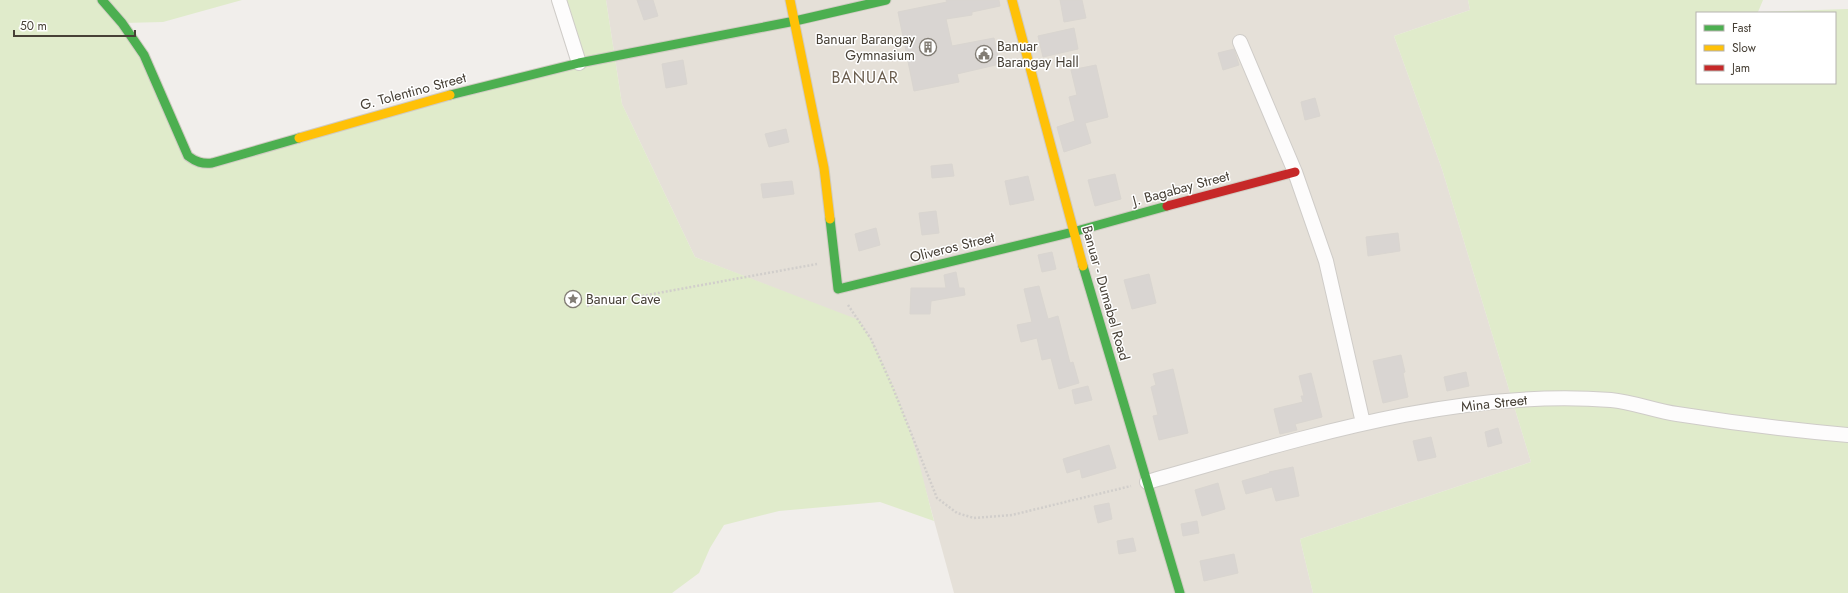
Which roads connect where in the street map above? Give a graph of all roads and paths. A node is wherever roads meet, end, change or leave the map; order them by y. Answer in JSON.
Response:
{"nodes":[{"id":1,"x":102,"y":0,"type":"edge"},
{"id":2,"x":560,"y":0,"type":"edge"},
{"id":3,"x":790,"y":0,"type":"edge"},
{"id":4,"x":886,"y":0,"type":"edge"},
{"id":5,"x":1012,"y":0,"type":"edge"},
{"id":6,"x":795,"y":21,"type":"junction"},
{"id":7,"x":1240,"y":42,"type":"dead end"},
{"id":8,"x":579,"y":63,"type":"junction"},
{"id":9,"x":1296,"y":172,"type":"junction"},
{"id":10,"x":1073,"y":232,"type":"junction"},
{"id":11,"x":833,"y":261,"type":"junction"},
{"id":12,"x":838,"y":289,"type":"junction"},
{"id":13,"x":587,"y":306,"type":"dead end"},
{"id":14,"x":1363,"y":423,"type":"junction"},
{"id":15,"x":1848,"y":435,"type":"edge"},
{"id":16,"x":1147,"y":482,"type":"junction"},
{"id":17,"x":1180,"y":593,"type":"edge"}],
"edges":[{"from":1,"to":8,"type":"street","name":"G. Tolentino Street"},
{"from":2,"to":8,"type":"street"},
{"from":3,"to":6,"type":"street"},
{"from":4,"to":6,"type":"street","name":"G. Tolentino Street"},
{"from":5,"to":10,"type":"street","name":"Banuar - Dumabel Road"},
{"from":6,"to":8,"type":"street","name":"G. Tolentino Street"},
{"from":6,"to":11,"type":"street"},
{"from":7,"to":9,"type":"street"},
{"from":9,"to":10,"type":"street","name":"J. Bagabay Street"},
{"from":9,"to":14,"type":"street"},
{"from":10,"to":12,"type":"street","name":"Oliveros Street"},
{"from":10,"to":16,"type":"street","name":"Banuar - Dumabel Road"},
{"from":11,"to":12,"type":"street"},
{"from":11,"to":13,"type":"path"},
{"from":12,"to":16,"type":"path"},
{"from":14,"to":15,"type":"street","name":"Mina Street"},
{"from":14,"to":16,"type":"street","name":"Mina Street"},
{"from":16,"to":17,"type":"street","name":"Banuar - Dumabel Road"}]}
